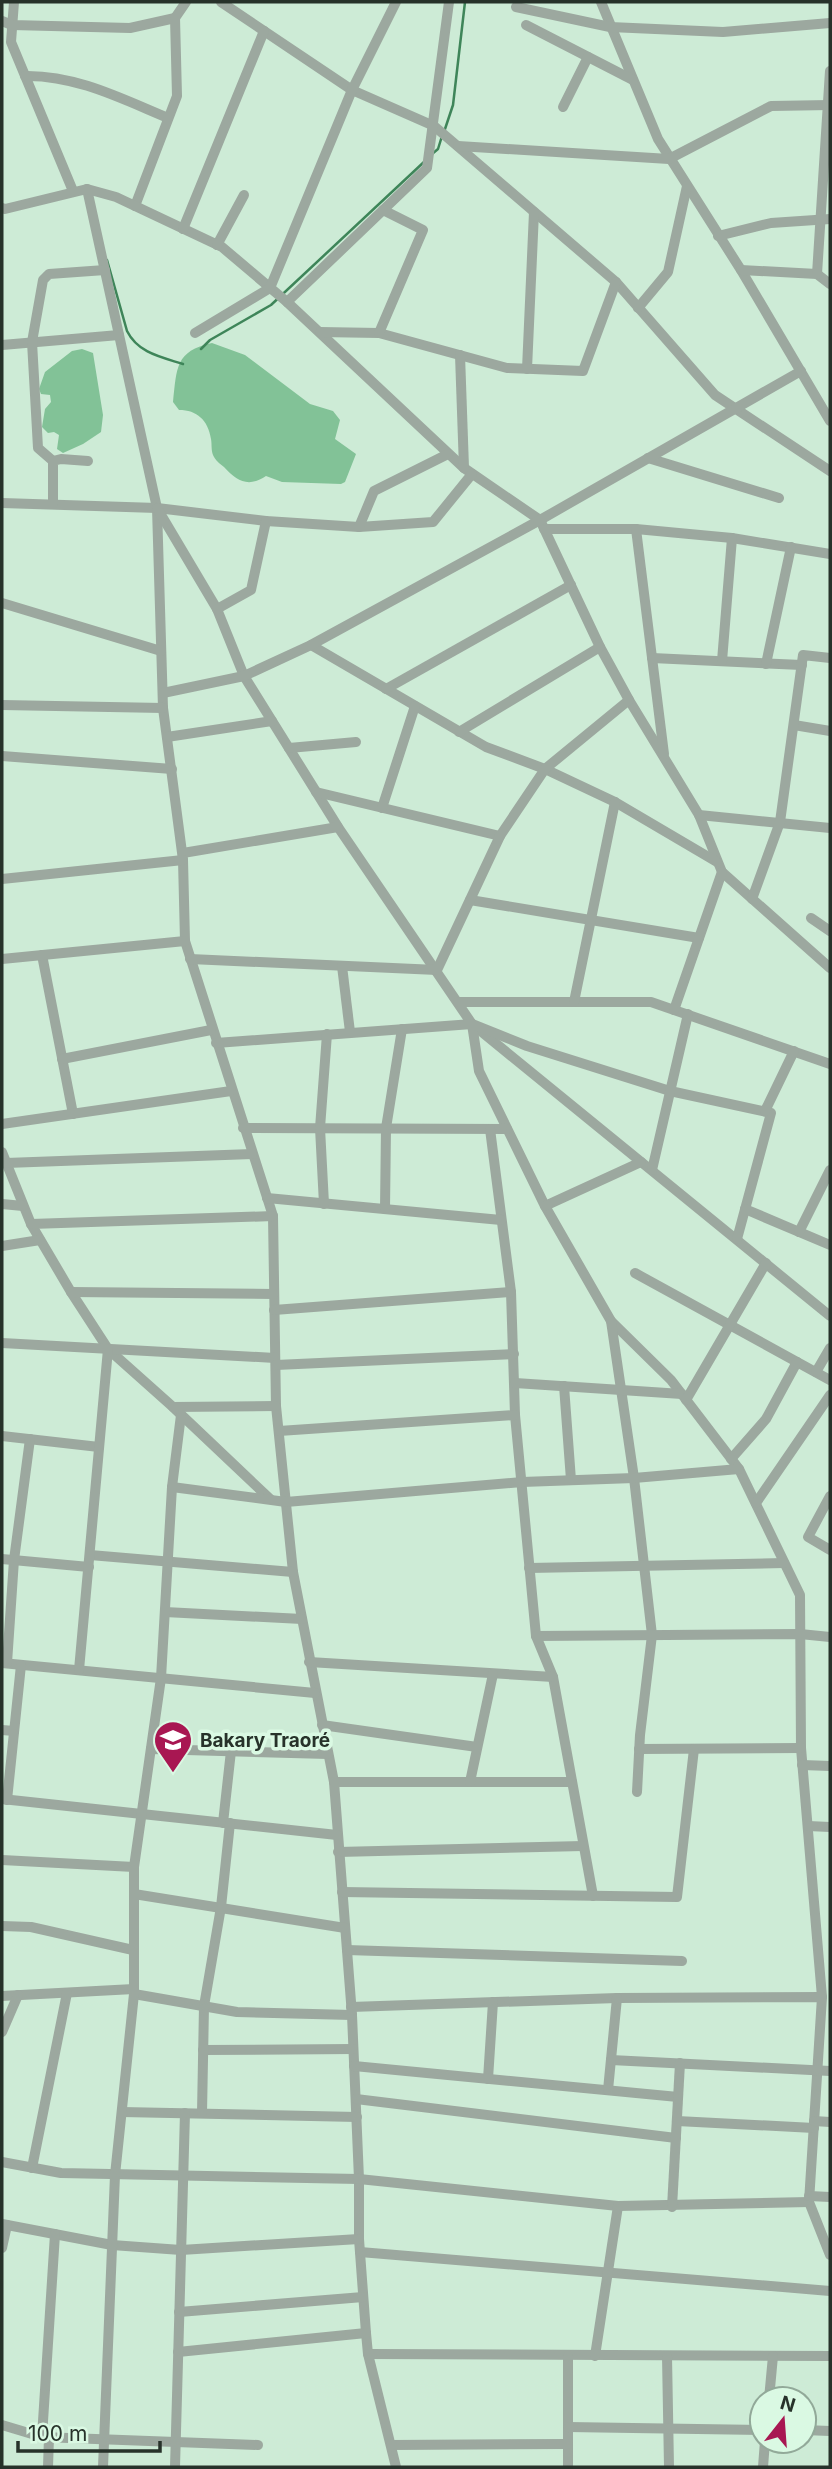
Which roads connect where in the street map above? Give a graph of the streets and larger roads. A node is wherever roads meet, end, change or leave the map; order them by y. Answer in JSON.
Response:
{"nodes":[{"id":1,"x":14,"y":2,"type":"edge"},
{"id":2,"x":186,"y":2,"type":"edge"},
{"id":3,"x":221,"y":2,"type":"edge"},
{"id":4,"x":396,"y":2,"type":"edge"},
{"id":5,"x":449,"y":2,"type":"edge"},
{"id":6,"x":601,"y":2,"type":"edge"},
{"id":7,"x":516,"y":7,"type":"dead end"},
{"id":8,"x":175,"y":18,"type":"junction"},
{"id":9,"x":2,"y":21,"type":"edge"},
{"id":10,"x":830,"y":23,"type":"edge"},
{"id":11,"x":12,"y":25,"type":"junction"},
{"id":12,"x":526,"y":25,"type":"dead end"},
{"id":13,"x":610,"y":27,"type":"junction"},
{"id":14,"x":264,"y":31,"type":"junction"},
{"id":15,"x":588,"y":57,"type":"junction"},
{"id":16,"x":830,"y":71,"type":"edge"},
{"id":17,"x":25,"y":76,"type":"junction"},
{"id":18,"x":633,"y":80,"type":"junction"},
{"id":19,"x":352,"y":90,"type":"junction"},
{"id":20,"x":830,"y":105,"type":"edge"},
{"id":21,"x":563,"y":107,"type":"dead end"},
{"id":22,"x":168,"y":118,"type":"junction"},
{"id":23,"x":434,"y":126,"type":"junction"},
{"id":24,"x":457,"y":146,"type":"junction"},
{"id":25,"x":669,"y":159,"type":"junction"},
{"id":26,"x":687,"y":186,"type":"junction"},
{"id":27,"x":87,"y":189,"type":"junction"},
{"id":28,"x":72,"y":191,"type":"junction"},
{"id":29,"x":244,"y":195,"type":"dead end"},
{"id":30,"x":135,"y":206,"type":"junction"},
{"id":31,"x":2,"y":208,"type":"edge"},
{"id":32,"x":383,"y":211,"type":"junction"},
{"id":33,"x":534,"y":212,"type":"junction"},
{"id":34,"x":826,"y":220,"type":"edge"},
{"id":35,"x":183,"y":229,"type":"junction"},
{"id":36,"x":718,"y":236,"type":"junction"},
{"id":37,"x":217,"y":245,"type":"junction"},
{"id":38,"x":104,"y":270,"type":"junction"},
{"id":39,"x":741,"y":270,"type":"junction"},
{"id":40,"x":817,"y":274,"type":"junction"},
{"id":41,"x":616,"y":282,"type":"junction"},
{"id":42,"x":830,"y":284,"type":"edge"},
{"id":43,"x":270,"y":288,"type":"junction"},
{"id":44,"x":287,"y":302,"type":"junction"},
{"id":45,"x":638,"y":308,"type":"junction"},
{"id":46,"x":320,"y":332,"type":"junction"},
{"id":47,"x":195,"y":333,"type":"dead end"},
{"id":48,"x":379,"y":333,"type":"junction"},
{"id":49,"x":119,"y":335,"type":"junction"},
{"id":50,"x":32,"y":342,"type":"junction"},
{"id":51,"x":2,"y":345,"type":"edge"},
{"id":52,"x":460,"y":355,"type":"junction"},
{"id":53,"x":527,"y":369,"type":"junction"},
{"id":54,"x":801,"y":371,"type":"junction"},
{"id":55,"x":736,"y":408,"type":"junction"},
{"id":56,"x":830,"y":421,"type":"edge"},
{"id":57,"x":448,"y":454,"type":"junction"},
{"id":58,"x":648,"y":458,"type":"junction"},
{"id":59,"x":53,"y":461,"type":"junction"},
{"id":60,"x":88,"y":461,"type":"dead end"},
{"id":61,"x":468,"y":471,"type":"junction"},
{"id":62,"x":830,"y":471,"type":"edge"},
{"id":63,"x":779,"y":498,"type":"dead end"},
{"id":64,"x":2,"y":503,"type":"edge"},
{"id":65,"x":53,"y":504,"type":"junction"},
{"id":66,"x":157,"y":508,"type":"junction"},
{"id":67,"x":266,"y":521,"type":"junction"},
{"id":68,"x":542,"y":524,"type":"junction"},
{"id":69,"x":359,"y":527,"type":"junction"},
{"id":70,"x":636,"y":529,"type":"junction"},
{"id":71,"x":732,"y":538,"type":"junction"},
{"id":72,"x":791,"y":547,"type":"junction"},
{"id":73,"x":830,"y":554,"type":"edge"},
{"id":74,"x":570,"y":585,"type":"junction"},
{"id":75,"x":2,"y":603,"type":"edge"},
{"id":76,"x":217,"y":609,"type":"junction"},
{"id":77,"x":311,"y":645,"type":"junction"},
{"id":78,"x":600,"y":647,"type":"junction"},
{"id":79,"x":162,"y":651,"type":"junction"},
{"id":80,"x":652,"y":658,"type":"junction"},
{"id":81,"x":830,"y":658,"type":"edge"},
{"id":82,"x":722,"y":661,"type":"junction"},
{"id":83,"x":765,"y":664,"type":"junction"},
{"id":84,"x":802,"y":665,"type":"junction"},
{"id":85,"x":244,"y":676,"type":"junction"},
{"id":86,"x":386,"y":689,"type":"junction"},
{"id":87,"x":163,"y":693,"type":"junction"},
{"id":88,"x":629,"y":700,"type":"junction"},
{"id":89,"x":2,"y":705,"type":"edge"},
{"id":90,"x":415,"y":706,"type":"junction"},
{"id":91,"x":163,"y":708,"type":"junction"},
{"id":92,"x":272,"y":721,"type":"junction"},
{"id":93,"x":794,"y":725,"type":"junction"},
{"id":94,"x":830,"y":731,"type":"edge"},
{"id":95,"x":459,"y":732,"type":"junction"},
{"id":96,"x":167,"y":737,"type":"junction"},
{"id":97,"x":356,"y":742,"type":"dead end"},
{"id":98,"x":289,"y":748,"type":"junction"},
{"id":99,"x":2,"y":757,"type":"edge"},
{"id":100,"x":665,"y":759,"type":"junction"},
{"id":101,"x":172,"y":769,"type":"junction"},
{"id":102,"x":545,"y":769,"type":"junction"},
{"id":103,"x":316,"y":792,"type":"junction"},
{"id":104,"x":615,"y":802,"type":"junction"},
{"id":105,"x":383,"y":808,"type":"junction"},
{"id":106,"x":699,"y":815,"type":"junction"},
{"id":107,"x":780,"y":822,"type":"junction"},
{"id":108,"x":338,"y":827,"type":"junction"},
{"id":109,"x":830,"y":828,"type":"edge"},
{"id":110,"x":500,"y":836,"type":"junction"},
{"id":111,"x":183,"y":856,"type":"junction"},
{"id":112,"x":720,"y":867,"type":"junction"},
{"id":113,"x":2,"y":878,"type":"edge"},
{"id":114,"x":752,"y":899,"type":"junction"},
{"id":115,"x":470,"y":900,"type":"junction"},
{"id":116,"x":811,"y":918,"type":"dead end"},
{"id":117,"x":591,"y":920,"type":"junction"},
{"id":118,"x":830,"y":931,"type":"edge"},
{"id":119,"x":699,"y":938,"type":"junction"},
{"id":120,"x":185,"y":941,"type":"junction"},
{"id":121,"x":42,"y":955,"type":"junction"},
{"id":122,"x":2,"y":959,"type":"edge"},
{"id":123,"x":190,"y":959,"type":"junction"},
{"id":124,"x":342,"y":966,"type":"junction"},
{"id":125,"x":830,"y":968,"type":"edge"},
{"id":126,"x":437,"y":970,"type":"junction"},
{"id":127,"x":458,"y":1002,"type":"junction"},
{"id":128,"x":574,"y":1002,"type":"junction"},
{"id":129,"x":674,"y":1010,"type":"junction"},
{"id":130,"x":688,"y":1014,"type":"junction"},
{"id":131,"x":472,"y":1024,"type":"junction"},
{"id":132,"x":402,"y":1029,"type":"junction"},
{"id":133,"x":211,"y":1030,"type":"junction"},
{"id":134,"x":350,"y":1032,"type":"junction"},
{"id":135,"x":327,"y":1034,"type":"junction"},
{"id":136,"x":216,"y":1043,"type":"junction"},
{"id":137,"x":794,"y":1051,"type":"junction"},
{"id":138,"x":62,"y":1059,"type":"junction"},
{"id":139,"x":830,"y":1064,"type":"edge"},
{"id":140,"x":670,"y":1090,"type":"junction"},
{"id":141,"x":231,"y":1091,"type":"junction"},
{"id":142,"x":765,"y":1111,"type":"junction"},
{"id":143,"x":73,"y":1114,"type":"junction"},
{"id":144,"x":2,"y":1124,"type":"edge"},
{"id":145,"x":243,"y":1128,"type":"junction"},
{"id":146,"x":320,"y":1128,"type":"junction"},
{"id":147,"x":386,"y":1128,"type":"junction"},
{"id":148,"x":489,"y":1129,"type":"junction"},
{"id":149,"x":507,"y":1129,"type":"junction"},
{"id":150,"x":2,"y":1152,"type":"edge"},
{"id":151,"x":252,"y":1154,"type":"junction"},
{"id":152,"x":641,"y":1162,"type":"junction"},
{"id":153,"x":6,"y":1163,"type":"junction"},
{"id":154,"x":652,"y":1170,"type":"junction"},
{"id":155,"x":830,"y":1170,"type":"edge"},
{"id":156,"x":267,"y":1198,"type":"junction"},
{"id":157,"x":324,"y":1203,"type":"junction"},
{"id":158,"x":2,"y":1204,"type":"edge"},
{"id":159,"x":23,"y":1206,"type":"junction"},
{"id":160,"x":545,"y":1206,"type":"junction"},
{"id":161,"x":386,"y":1209,"type":"junction"},
{"id":162,"x":745,"y":1209,"type":"junction"},
{"id":163,"x":273,"y":1216,"type":"junction"},
{"id":164,"x":501,"y":1220,"type":"junction"},
{"id":165,"x":31,"y":1224,"type":"junction"},
{"id":166,"x":799,"y":1232,"type":"junction"},
{"id":167,"x":40,"y":1240,"type":"junction"},
{"id":168,"x":737,"y":1240,"type":"junction"},
{"id":169,"x":830,"y":1245,"type":"edge"},
{"id":170,"x":2,"y":1247,"type":"edge"},
{"id":171,"x":766,"y":1264,"type":"junction"},
{"id":172,"x":635,"y":1272,"type":"dead end"},
{"id":173,"x":71,"y":1292,"type":"junction"},
{"id":174,"x":511,"y":1292,"type":"junction"},
{"id":175,"x":274,"y":1294,"type":"junction"},
{"id":176,"x":274,"y":1310,"type":"junction"},
{"id":177,"x":830,"y":1316,"type":"edge"},
{"id":178,"x":611,"y":1321,"type":"junction"},
{"id":179,"x":730,"y":1325,"type":"junction"},
{"id":180,"x":2,"y":1343,"type":"edge"},
{"id":181,"x":830,"y":1348,"type":"edge"},
{"id":182,"x":108,"y":1349,"type":"junction"},
{"id":183,"x":514,"y":1354,"type":"junction"},
{"id":184,"x":275,"y":1362,"type":"junction"},
{"id":185,"x":797,"y":1362,"type":"junction"},
{"id":186,"x":816,"y":1372,"type":"junction"},
{"id":187,"x":830,"y":1380,"type":"edge"},
{"id":188,"x":515,"y":1383,"type":"junction"},
{"id":189,"x":564,"y":1386,"type":"junction"},
{"id":190,"x":620,"y":1390,"type":"junction"},
{"id":191,"x":830,"y":1395,"type":"edge"},
{"id":192,"x":684,"y":1397,"type":"junction"},
{"id":193,"x":276,"y":1406,"type":"junction"},
{"id":194,"x":173,"y":1407,"type":"junction"},
{"id":195,"x":181,"y":1415,"type":"junction"},
{"id":196,"x":515,"y":1415,"type":"junction"},
{"id":197,"x":279,"y":1431,"type":"junction"},
{"id":198,"x":2,"y":1436,"type":"edge"},
{"id":199,"x":30,"y":1439,"type":"junction"},
{"id":200,"x":99,"y":1447,"type":"junction"},
{"id":201,"x":731,"y":1459,"type":"junction"},
{"id":202,"x":739,"y":1468,"type":"junction"},
{"id":203,"x":634,"y":1478,"type":"junction"},
{"id":204,"x":571,"y":1480,"type":"junction"},
{"id":205,"x":522,"y":1482,"type":"junction"},
{"id":206,"x":172,"y":1487,"type":"junction"},
{"id":207,"x":830,"y":1496,"type":"edge"},
{"id":208,"x":270,"y":1499,"type":"junction"},
{"id":209,"x":286,"y":1502,"type":"junction"},
{"id":210,"x":755,"y":1503,"type":"junction"},
{"id":211,"x":830,"y":1550,"type":"edge"},
{"id":212,"x":90,"y":1555,"type":"junction"},
{"id":213,"x":2,"y":1559,"type":"edge"},
{"id":214,"x":15,"y":1560,"type":"junction"},
{"id":215,"x":168,"y":1562,"type":"junction"},
{"id":216,"x":784,"y":1563,"type":"junction"},
{"id":217,"x":644,"y":1566,"type":"junction"},
{"id":218,"x":89,"y":1567,"type":"junction"},
{"id":219,"x":529,"y":1568,"type":"junction"},
{"id":220,"x":293,"y":1572,"type":"junction"},
{"id":221,"x":165,"y":1612,"type":"junction"},
{"id":222,"x":302,"y":1619,"type":"junction"},
{"id":223,"x":800,"y":1633,"type":"junction"},
{"id":224,"x":652,"y":1635,"type":"junction"},
{"id":225,"x":536,"y":1636,"type":"junction"},
{"id":226,"x":830,"y":1637,"type":"edge"},
{"id":227,"x":309,"y":1662,"type":"junction"},
{"id":228,"x":5,"y":1663,"type":"edge"},
{"id":229,"x":22,"y":1665,"type":"junction"},
{"id":230,"x":79,"y":1670,"type":"junction"},
{"id":231,"x":493,"y":1674,"type":"junction"},
{"id":232,"x":553,"y":1677,"type":"junction"},
{"id":233,"x":161,"y":1678,"type":"junction"},
{"id":234,"x":315,"y":1693,"type":"junction"},
{"id":235,"x":322,"y":1725,"type":"junction"},
{"id":236,"x":2,"y":1730,"type":"edge"},
{"id":237,"x":14,"y":1731,"type":"junction"},
{"id":238,"x":477,"y":1747,"type":"junction"},
{"id":239,"x":801,"y":1748,"type":"junction"},
{"id":240,"x":151,"y":1749,"type":"junction"},
{"id":241,"x":639,"y":1749,"type":"junction"},
{"id":242,"x":694,"y":1749,"type":"junction"},
{"id":243,"x":231,"y":1751,"type":"junction"},
{"id":244,"x":328,"y":1754,"type":"junction"},
{"id":245,"x":803,"y":1765,"type":"junction"},
{"id":246,"x":830,"y":1766,"type":"edge"},
{"id":247,"x":334,"y":1782,"type":"junction"},
{"id":248,"x":470,"y":1782,"type":"junction"},
{"id":249,"x":572,"y":1782,"type":"junction"},
{"id":250,"x":637,"y":1792,"type":"dead end"},
{"id":251,"x":4,"y":1800,"type":"edge"},
{"id":252,"x":141,"y":1814,"type":"junction"},
{"id":253,"x":227,"y":1823,"type":"junction"},
{"id":254,"x":808,"y":1826,"type":"junction"},
{"id":255,"x":830,"y":1827,"type":"edge"},
{"id":256,"x":337,"y":1835,"type":"junction"},
{"id":257,"x":583,"y":1846,"type":"junction"},
{"id":258,"x":338,"y":1852,"type":"junction"},
{"id":259,"x":2,"y":1860,"type":"edge"},
{"id":260,"x":134,"y":1867,"type":"junction"},
{"id":261,"x":342,"y":1892,"type":"junction"},
{"id":262,"x":134,"y":1894,"type":"junction"},
{"id":263,"x":593,"y":1896,"type":"junction"},
{"id":264,"x":221,"y":1907,"type":"junction"},
{"id":265,"x":2,"y":1926,"type":"edge"},
{"id":266,"x":345,"y":1928,"type":"junction"},
{"id":267,"x":818,"y":1948,"type":"junction"},
{"id":268,"x":830,"y":1948,"type":"edge"},
{"id":269,"x":133,"y":1950,"type":"junction"},
{"id":270,"x":347,"y":1950,"type":"junction"},
{"id":271,"x":682,"y":1961,"type":"dead end"},
{"id":272,"x":134,"y":1992,"type":"junction"},
{"id":273,"x":67,"y":1993,"type":"junction"},
{"id":274,"x":18,"y":1995,"type":"junction"},
{"id":275,"x":2,"y":1996,"type":"edge"},
{"id":276,"x":617,"y":1998,"type":"junction"},
{"id":277,"x":825,"y":2001,"type":"edge"},
{"id":278,"x":493,"y":2002,"type":"junction"},
{"id":279,"x":204,"y":2006,"type":"junction"},
{"id":280,"x":352,"y":2011,"type":"junction"},
{"id":281,"x":2,"y":2032,"type":"edge"},
{"id":282,"x":354,"y":2049,"type":"junction"},
{"id":283,"x":203,"y":2050,"type":"junction"},
{"id":284,"x":611,"y":2060,"type":"junction"},
{"id":285,"x":680,"y":2063,"type":"junction"},
{"id":286,"x":354,"y":2066,"type":"junction"},
{"id":287,"x":818,"y":2070,"type":"junction"},
{"id":288,"x":830,"y":2071,"type":"edge"},
{"id":289,"x":488,"y":2079,"type":"junction"},
{"id":290,"x":608,"y":2090,"type":"junction"},
{"id":291,"x":678,"y":2097,"type":"junction"},
{"id":292,"x":356,"y":2099,"type":"junction"},
{"id":293,"x":122,"y":2112,"type":"junction"},
{"id":294,"x":185,"y":2113,"type":"junction"},
{"id":295,"x":202,"y":2113,"type":"junction"},
{"id":296,"x":356,"y":2117,"type":"junction"},
{"id":297,"x":677,"y":2121,"type":"junction"},
{"id":298,"x":830,"y":2122,"type":"edge"},
{"id":299,"x":814,"y":2125,"type":"junction"},
{"id":300,"x":676,"y":2138,"type":"junction"},
{"id":301,"x":2,"y":2162,"type":"edge"},
{"id":302,"x":32,"y":2168,"type":"junction"},
{"id":303,"x":115,"y":2175,"type":"junction"},
{"id":304,"x":183,"y":2176,"type":"junction"},
{"id":305,"x":359,"y":2179,"type":"junction"},
{"id":306,"x":830,"y":2197,"type":"edge"},
{"id":307,"x":809,"y":2199,"type":"junction"},
{"id":308,"x":618,"y":2206,"type":"junction"},
{"id":309,"x":672,"y":2206,"type":"junction"},
{"id":310,"x":4,"y":2225,"type":"edge"},
{"id":311,"x":55,"y":2234,"type":"junction"},
{"id":312,"x":359,"y":2239,"type":"junction"},
{"id":313,"x":112,"y":2245,"type":"junction"},
{"id":314,"x":2,"y":2248,"type":"edge"},
{"id":315,"x":181,"y":2250,"type":"junction"},
{"id":316,"x":360,"y":2252,"type":"junction"},
{"id":317,"x":830,"y":2255,"type":"edge"},
{"id":318,"x":607,"y":2273,"type":"junction"},
{"id":319,"x":830,"y":2291,"type":"edge"},
{"id":320,"x":363,"y":2297,"type":"junction"},
{"id":321,"x":179,"y":2312,"type":"junction"},
{"id":322,"x":366,"y":2333,"type":"junction"},
{"id":323,"x":178,"y":2352,"type":"junction"},
{"id":324,"x":368,"y":2354,"type":"junction"},
{"id":325,"x":568,"y":2356,"type":"junction"},
{"id":326,"x":595,"y":2356,"type":"junction"},
{"id":327,"x":667,"y":2356,"type":"junction"},
{"id":328,"x":773,"y":2356,"type":"junction"},
{"id":329,"x":830,"y":2356,"type":"edge"},
{"id":330,"x":770,"y":2385,"type":"edge"},
{"id":331,"x":2,"y":2425,"type":"edge"},
{"id":332,"x":568,"y":2427,"type":"junction"},
{"id":333,"x":668,"y":2428,"type":"junction"},
{"id":334,"x":748,"y":2430,"type":"edge"},
{"id":335,"x":46,"y":2437,"type":"junction"},
{"id":336,"x":104,"y":2441,"type":"junction"},
{"id":337,"x":176,"y":2443,"type":"junction"},
{"id":338,"x":568,"y":2444,"type":"junction"},
{"id":339,"x":258,"y":2445,"type":"dead end"},
{"id":340,"x":391,"y":2445,"type":"junction"},
{"id":341,"x":48,"y":2467,"type":"edge"},
{"id":342,"x":103,"y":2467,"type":"edge"},
{"id":343,"x":175,"y":2467,"type":"edge"},
{"id":344,"x":396,"y":2467,"type":"edge"},
{"id":345,"x":568,"y":2467,"type":"edge"},
{"id":346,"x":669,"y":2467,"type":"edge"}],
"edges":[{"from":1,"to":11,"type":"street"},
{"from":2,"to":8,"type":"street"},
{"from":3,"to":14,"type":"street"},
{"from":4,"to":19,"type":"street"},
{"from":5,"to":23,"type":"street"},
{"from":6,"to":13,"type":"street"},
{"from":7,"to":13,"type":"street"},
{"from":8,"to":11,"type":"street"},
{"from":8,"to":22,"type":"street"},
{"from":9,"to":11,"type":"street"},
{"from":10,"to":13,"type":"street"},
{"from":11,"to":17,"type":"street"},
{"from":12,"to":15,"type":"street"},
{"from":13,"to":18,"type":"street"},
{"from":14,"to":19,"type":"street"},
{"from":14,"to":35,"type":"street"},
{"from":15,"to":18,"type":"street"},
{"from":15,"to":21,"type":"street"},
{"from":16,"to":20,"type":"street"},
{"from":17,"to":22,"type":"street"},
{"from":17,"to":28,"type":"street"},
{"from":18,"to":25,"type":"street"},
{"from":19,"to":23,"type":"street"},
{"from":19,"to":43,"type":"street"},
{"from":20,"to":25,"type":"street"},
{"from":20,"to":34,"type":"street"},
{"from":22,"to":30,"type":"street"},
{"from":23,"to":24,"type":"street"},
{"from":23,"to":32,"type":"street"},
{"from":24,"to":25,"type":"street"},
{"from":24,"to":33,"type":"street"},
{"from":25,"to":26,"type":"street"},
{"from":26,"to":36,"type":"street"},
{"from":26,"to":45,"type":"street"},
{"from":27,"to":28,"type":"street"},
{"from":27,"to":30,"type":"street"},
{"from":27,"to":38,"type":"street"},
{"from":28,"to":31,"type":"street"},
{"from":29,"to":37,"type":"street"},
{"from":30,"to":35,"type":"street"},
{"from":32,"to":44,"type":"street"},
{"from":32,"to":48,"type":"street"},
{"from":33,"to":41,"type":"street"},
{"from":33,"to":53,"type":"street"},
{"from":34,"to":36,"type":"street"},
{"from":34,"to":40,"type":"street"},
{"from":35,"to":37,"type":"street"},
{"from":36,"to":39,"type":"street"},
{"from":37,"to":43,"type":"street"},
{"from":38,"to":49,"type":"street"},
{"from":38,"to":50,"type":"street"},
{"from":39,"to":40,"type":"street"},
{"from":39,"to":54,"type":"street"},
{"from":40,"to":42,"type":"street"},
{"from":41,"to":45,"type":"street"},
{"from":41,"to":53,"type":"street"},
{"from":43,"to":44,"type":"street"},
{"from":43,"to":47,"type":"street"},
{"from":44,"to":46,"type":"street"},
{"from":45,"to":55,"type":"street"},
{"from":46,"to":48,"type":"street"},
{"from":46,"to":57,"type":"street"},
{"from":48,"to":52,"type":"street"},
{"from":49,"to":50,"type":"street"},
{"from":49,"to":66,"type":"street"},
{"from":50,"to":51,"type":"street"},
{"from":50,"to":59,"type":"street"},
{"from":52,"to":53,"type":"street"},
{"from":52,"to":61,"type":"street"},
{"from":54,"to":55,"type":"street"},
{"from":54,"to":56,"type":"street"},
{"from":55,"to":58,"type":"street"},
{"from":55,"to":62,"type":"street"},
{"from":57,"to":61,"type":"street"},
{"from":57,"to":69,"type":"street"},
{"from":58,"to":63,"type":"street"},
{"from":58,"to":68,"type":"street"},
{"from":59,"to":60,"type":"street"},
{"from":59,"to":65,"type":"street"},
{"from":61,"to":68,"type":"street"},
{"from":61,"to":69,"type":"street"},
{"from":64,"to":65,"type":"street"},
{"from":65,"to":66,"type":"street"},
{"from":66,"to":67,"type":"street"},
{"from":66,"to":76,"type":"street"},
{"from":66,"to":79,"type":"street"},
{"from":67,"to":69,"type":"street"},
{"from":67,"to":76,"type":"street"},
{"from":68,"to":70,"type":"street"},
{"from":68,"to":74,"type":"street"},
{"from":68,"to":77,"type":"street"},
{"from":70,"to":71,"type":"street"},
{"from":70,"to":80,"type":"street"},
{"from":71,"to":72,"type":"street"},
{"from":71,"to":82,"type":"street"},
{"from":72,"to":73,"type":"street"},
{"from":72,"to":83,"type":"street"},
{"from":74,"to":78,"type":"street"},
{"from":74,"to":86,"type":"street"},
{"from":75,"to":79,"type":"street"},
{"from":76,"to":85,"type":"street"},
{"from":77,"to":85,"type":"street"},
{"from":77,"to":86,"type":"street"},
{"from":78,"to":88,"type":"street"},
{"from":78,"to":95,"type":"street"},
{"from":79,"to":87,"type":"street"},
{"from":80,"to":82,"type":"street"},
{"from":80,"to":100,"type":"street"},
{"from":81,"to":84,"type":"street"},
{"from":82,"to":83,"type":"street"},
{"from":83,"to":84,"type":"street"},
{"from":84,"to":93,"type":"street"},
{"from":85,"to":87,"type":"street"},
{"from":85,"to":92,"type":"street"},
{"from":86,"to":90,"type":"street"},
{"from":87,"to":91,"type":"street"},
{"from":88,"to":100,"type":"street"},
{"from":88,"to":102,"type":"street"},
{"from":89,"to":91,"type":"street"},
{"from":90,"to":95,"type":"street"},
{"from":90,"to":105,"type":"street"},
{"from":91,"to":96,"type":"street"},
{"from":92,"to":96,"type":"street"},
{"from":92,"to":98,"type":"street"},
{"from":93,"to":94,"type":"street"},
{"from":93,"to":107,"type":"street"},
{"from":95,"to":102,"type":"street"},
{"from":96,"to":101,"type":"street"},
{"from":97,"to":98,"type":"street"},
{"from":98,"to":103,"type":"street"},
{"from":99,"to":101,"type":"street"},
{"from":100,"to":106,"type":"street"},
{"from":101,"to":111,"type":"street"},
{"from":102,"to":104,"type":"street"},
{"from":102,"to":110,"type":"street"},
{"from":103,"to":105,"type":"street"},
{"from":103,"to":108,"type":"street"},
{"from":104,"to":112,"type":"street"},
{"from":104,"to":117,"type":"street"},
{"from":105,"to":110,"type":"street"},
{"from":106,"to":107,"type":"street"},
{"from":106,"to":112,"type":"street"},
{"from":107,"to":109,"type":"street"},
{"from":107,"to":114,"type":"street"},
{"from":108,"to":111,"type":"street"},
{"from":108,"to":126,"type":"street"},
{"from":110,"to":115,"type":"street"},
{"from":111,"to":113,"type":"street"},
{"from":111,"to":120,"type":"street"},
{"from":112,"to":114,"type":"street"},
{"from":112,"to":119,"type":"street"},
{"from":114,"to":125,"type":"street"},
{"from":115,"to":117,"type":"street"},
{"from":115,"to":126,"type":"street"},
{"from":116,"to":118,"type":"street"},
{"from":117,"to":119,"type":"street"},
{"from":117,"to":128,"type":"street"},
{"from":119,"to":129,"type":"street"},
{"from":120,"to":121,"type":"street"},
{"from":120,"to":123,"type":"street"},
{"from":121,"to":122,"type":"street"},
{"from":121,"to":138,"type":"street"},
{"from":123,"to":124,"type":"street"},
{"from":123,"to":133,"type":"street"},
{"from":124,"to":126,"type":"street"},
{"from":124,"to":134,"type":"street"},
{"from":126,"to":127,"type":"street"},
{"from":127,"to":128,"type":"street"},
{"from":127,"to":131,"type":"street"},
{"from":128,"to":129,"type":"street"},
{"from":129,"to":130,"type":"street"},
{"from":130,"to":137,"type":"street"},
{"from":130,"to":140,"type":"street"},
{"from":131,"to":132,"type":"street"},
{"from":131,"to":140,"type":"street"},
{"from":131,"to":149,"type":"street"},
{"from":131,"to":152,"type":"street"},
{"from":132,"to":134,"type":"street"},
{"from":132,"to":147,"type":"street"},
{"from":133,"to":136,"type":"street"},
{"from":133,"to":138,"type":"street"},
{"from":134,"to":135,"type":"street"},
{"from":135,"to":136,"type":"street"},
{"from":135,"to":146,"type":"street"},
{"from":136,"to":141,"type":"street"},
{"from":137,"to":139,"type":"street"},
{"from":137,"to":142,"type":"street"},
{"from":138,"to":143,"type":"street"},
{"from":140,"to":142,"type":"street"},
{"from":140,"to":154,"type":"street"},
{"from":141,"to":143,"type":"street"},
{"from":141,"to":145,"type":"street"},
{"from":142,"to":162,"type":"street"},
{"from":143,"to":144,"type":"street"},
{"from":145,"to":146,"type":"street"},
{"from":145,"to":151,"type":"street"},
{"from":146,"to":147,"type":"street"},
{"from":146,"to":157,"type":"street"},
{"from":147,"to":148,"type":"street"},
{"from":147,"to":161,"type":"street"},
{"from":148,"to":149,"type":"street"},
{"from":148,"to":164,"type":"street"},
{"from":149,"to":160,"type":"street"},
{"from":150,"to":153,"type":"street"},
{"from":151,"to":153,"type":"street"},
{"from":151,"to":156,"type":"street"},
{"from":152,"to":154,"type":"street"},
{"from":152,"to":160,"type":"street"},
{"from":153,"to":159,"type":"street"},
{"from":154,"to":168,"type":"street"},
{"from":155,"to":166,"type":"street"},
{"from":156,"to":157,"type":"street"},
{"from":156,"to":163,"type":"street"},
{"from":157,"to":161,"type":"street"},
{"from":158,"to":159,"type":"street"},
{"from":159,"to":165,"type":"street"},
{"from":160,"to":178,"type":"street"},
{"from":161,"to":164,"type":"street"},
{"from":162,"to":166,"type":"street"},
{"from":162,"to":168,"type":"street"},
{"from":163,"to":165,"type":"street"},
{"from":163,"to":175,"type":"street"},
{"from":164,"to":174,"type":"street"},
{"from":165,"to":167,"type":"street"},
{"from":166,"to":169,"type":"street"},
{"from":167,"to":170,"type":"street"},
{"from":167,"to":173,"type":"street"},
{"from":168,"to":171,"type":"street"},
{"from":171,"to":177,"type":"street"},
{"from":171,"to":179,"type":"street"},
{"from":172,"to":179,"type":"street"},
{"from":173,"to":175,"type":"street"},
{"from":173,"to":182,"type":"street"},
{"from":174,"to":176,"type":"street"},
{"from":174,"to":183,"type":"street"},
{"from":175,"to":176,"type":"street"},
{"from":176,"to":184,"type":"street"},
{"from":178,"to":190,"type":"street"},
{"from":178,"to":192,"type":"street"},
{"from":179,"to":185,"type":"street"},
{"from":179,"to":192,"type":"street"},
{"from":180,"to":182,"type":"street"},
{"from":181,"to":186,"type":"street"},
{"from":182,"to":184,"type":"street"},
{"from":182,"to":194,"type":"street"},
{"from":182,"to":200,"type":"street"},
{"from":183,"to":184,"type":"street"},
{"from":183,"to":188,"type":"street"},
{"from":184,"to":193,"type":"street"},
{"from":185,"to":186,"type":"street"},
{"from":185,"to":201,"type":"street"},
{"from":186,"to":187,"type":"street"},
{"from":188,"to":189,"type":"street"},
{"from":188,"to":196,"type":"street"},
{"from":189,"to":190,"type":"street"},
{"from":189,"to":204,"type":"street"},
{"from":190,"to":192,"type":"street"},
{"from":190,"to":203,"type":"street"},
{"from":191,"to":210,"type":"street"},
{"from":192,"to":201,"type":"street"},
{"from":193,"to":194,"type":"street"},
{"from":193,"to":197,"type":"street"},
{"from":194,"to":195,"type":"street"},
{"from":195,"to":206,"type":"street"},
{"from":195,"to":208,"type":"street"},
{"from":196,"to":197,"type":"street"},
{"from":196,"to":205,"type":"street"},
{"from":197,"to":209,"type":"street"},
{"from":198,"to":199,"type":"street"},
{"from":199,"to":200,"type":"street"},
{"from":199,"to":214,"type":"street"},
{"from":200,"to":212,"type":"street"},
{"from":201,"to":202,"type":"street"},
{"from":202,"to":203,"type":"street"},
{"from":202,"to":210,"type":"street"},
{"from":203,"to":204,"type":"street"},
{"from":203,"to":217,"type":"street"},
{"from":204,"to":205,"type":"street"},
{"from":205,"to":209,"type":"street"},
{"from":205,"to":219,"type":"street"},
{"from":206,"to":208,"type":"street"},
{"from":206,"to":215,"type":"street"},
{"from":207,"to":211,"type":"street"},
{"from":208,"to":209,"type":"street"},
{"from":209,"to":220,"type":"street"},
{"from":210,"to":216,"type":"street"},
{"from":212,"to":215,"type":"street"},
{"from":212,"to":218,"type":"street"},
{"from":213,"to":214,"type":"street"},
{"from":214,"to":218,"type":"street"},
{"from":214,"to":228,"type":"street"},
{"from":215,"to":220,"type":"street"},
{"from":215,"to":221,"type":"street"},
{"from":216,"to":217,"type":"street"},
{"from":216,"to":223,"type":"street"},
{"from":217,"to":219,"type":"street"},
{"from":217,"to":224,"type":"street"},
{"from":218,"to":230,"type":"street"},
{"from":219,"to":225,"type":"street"},
{"from":220,"to":222,"type":"street"},
{"from":221,"to":222,"type":"street"},
{"from":221,"to":233,"type":"street"},
{"from":222,"to":227,"type":"street"},
{"from":223,"to":224,"type":"street"},
{"from":223,"to":226,"type":"street"},
{"from":223,"to":239,"type":"street"},
{"from":224,"to":225,"type":"street"},
{"from":224,"to":241,"type":"street"},
{"from":225,"to":232,"type":"street"},
{"from":227,"to":231,"type":"street"},
{"from":227,"to":234,"type":"street"},
{"from":228,"to":229,"type":"street"},
{"from":229,"to":230,"type":"street"},
{"from":229,"to":237,"type":"street"},
{"from":230,"to":233,"type":"street"},
{"from":231,"to":232,"type":"street"},
{"from":231,"to":238,"type":"street"},
{"from":232,"to":249,"type":"street"},
{"from":233,"to":234,"type":"street"},
{"from":233,"to":240,"type":"street"},
{"from":234,"to":235,"type":"street"},
{"from":235,"to":238,"type":"street"},
{"from":235,"to":244,"type":"street"},
{"from":236,"to":237,"type":"street"},
{"from":237,"to":251,"type":"street"},
{"from":238,"to":248,"type":"street"},
{"from":239,"to":242,"type":"street"},
{"from":239,"to":245,"type":"street"},
{"from":240,"to":243,"type":"street"},
{"from":240,"to":252,"type":"street"},
{"from":241,"to":242,"type":"street"},
{"from":241,"to":250,"type":"street"},
{"from":242,"to":263,"type":"street"},
{"from":243,"to":244,"type":"street"},
{"from":243,"to":253,"type":"street"},
{"from":244,"to":247,"type":"street"},
{"from":245,"to":246,"type":"street"},
{"from":245,"to":254,"type":"street"},
{"from":247,"to":248,"type":"street"},
{"from":247,"to":256,"type":"street"},
{"from":248,"to":249,"type":"street"},
{"from":249,"to":257,"type":"street"},
{"from":251,"to":252,"type":"street"},
{"from":252,"to":253,"type":"street"},
{"from":252,"to":260,"type":"street"},
{"from":253,"to":256,"type":"street"},
{"from":253,"to":264,"type":"street"},
{"from":254,"to":255,"type":"street"},
{"from":254,"to":267,"type":"street"},
{"from":256,"to":258,"type":"street"},
{"from":257,"to":258,"type":"street"},
{"from":257,"to":263,"type":"street"},
{"from":258,"to":261,"type":"street"},
{"from":259,"to":260,"type":"street"},
{"from":260,"to":262,"type":"street"},
{"from":261,"to":263,"type":"street"},
{"from":261,"to":266,"type":"street"},
{"from":262,"to":264,"type":"street"},
{"from":262,"to":269,"type":"street"},
{"from":264,"to":266,"type":"street"},
{"from":264,"to":279,"type":"street"},
{"from":265,"to":269,"type":"street"},
{"from":266,"to":270,"type":"street"},
{"from":267,"to":268,"type":"street"},
{"from":267,"to":277,"type":"street"},
{"from":269,"to":272,"type":"street"},
{"from":270,"to":271,"type":"street"},
{"from":270,"to":280,"type":"street"},
{"from":272,"to":273,"type":"street"},
{"from":272,"to":279,"type":"street"},
{"from":272,"to":293,"type":"street"},
{"from":273,"to":274,"type":"street"},
{"from":273,"to":302,"type":"street"},
{"from":274,"to":275,"type":"street"},
{"from":274,"to":281,"type":"street"},
{"from":276,"to":277,"type":"street"},
{"from":276,"to":278,"type":"street"},
{"from":276,"to":284,"type":"street"},
{"from":277,"to":287,"type":"street"},
{"from":278,"to":280,"type":"street"},
{"from":278,"to":289,"type":"street"},
{"from":279,"to":280,"type":"street"},
{"from":279,"to":283,"type":"street"},
{"from":280,"to":282,"type":"street"},
{"from":282,"to":283,"type":"street"},
{"from":282,"to":286,"type":"street"},
{"from":283,"to":295,"type":"street"},
{"from":284,"to":285,"type":"street"},
{"from":284,"to":290,"type":"street"},
{"from":285,"to":287,"type":"street"},
{"from":285,"to":291,"type":"street"},
{"from":286,"to":289,"type":"street"},
{"from":286,"to":292,"type":"street"},
{"from":287,"to":288,"type":"street"},
{"from":287,"to":299,"type":"street"},
{"from":289,"to":290,"type":"street"},
{"from":290,"to":291,"type":"street"},
{"from":291,"to":297,"type":"street"},
{"from":292,"to":296,"type":"street"},
{"from":292,"to":300,"type":"street"},
{"from":293,"to":294,"type":"street"},
{"from":293,"to":303,"type":"street"},
{"from":294,"to":295,"type":"street"},
{"from":294,"to":304,"type":"street"},
{"from":295,"to":296,"type":"street"},
{"from":296,"to":305,"type":"street"},
{"from":297,"to":299,"type":"street"},
{"from":297,"to":300,"type":"street"},
{"from":298,"to":299,"type":"street"},
{"from":299,"to":307,"type":"street"},
{"from":300,"to":309,"type":"street"},
{"from":301,"to":302,"type":"street"},
{"from":302,"to":303,"type":"street"},
{"from":303,"to":304,"type":"street"},
{"from":303,"to":313,"type":"street"},
{"from":304,"to":305,"type":"street"},
{"from":304,"to":315,"type":"street"},
{"from":305,"to":308,"type":"street"},
{"from":305,"to":312,"type":"street"},
{"from":306,"to":307,"type":"street"},
{"from":307,"to":309,"type":"street"},
{"from":307,"to":317,"type":"street"},
{"from":308,"to":309,"type":"street"},
{"from":308,"to":318,"type":"street"},
{"from":310,"to":311,"type":"street"},
{"from":310,"to":314,"type":"street"},
{"from":311,"to":313,"type":"street"},
{"from":311,"to":335,"type":"street"},
{"from":312,"to":315,"type":"street"},
{"from":312,"to":316,"type":"street"},
{"from":313,"to":315,"type":"street"},
{"from":313,"to":336,"type":"street"},
{"from":315,"to":321,"type":"street"},
{"from":316,"to":318,"type":"street"},
{"from":316,"to":320,"type":"street"},
{"from":318,"to":319,"type":"street"},
{"from":318,"to":326,"type":"street"},
{"from":320,"to":321,"type":"street"},
{"from":320,"to":322,"type":"street"},
{"from":321,"to":323,"type":"street"},
{"from":322,"to":323,"type":"street"},
{"from":322,"to":324,"type":"street"},
{"from":323,"to":337,"type":"street"},
{"from":324,"to":325,"type":"street"},
{"from":324,"to":340,"type":"street"},
{"from":325,"to":326,"type":"street"},
{"from":325,"to":332,"type":"street"},
{"from":326,"to":327,"type":"street"},
{"from":327,"to":328,"type":"street"},
{"from":327,"to":333,"type":"street"},
{"from":328,"to":329,"type":"street"},
{"from":328,"to":330,"type":"street"},
{"from":331,"to":335,"type":"street"},
{"from":332,"to":333,"type":"street"},
{"from":332,"to":338,"type":"street"},
{"from":333,"to":334,"type":"street"},
{"from":333,"to":346,"type":"street"},
{"from":335,"to":336,"type":"street"},
{"from":335,"to":341,"type":"street"},
{"from":336,"to":337,"type":"street"},
{"from":336,"to":342,"type":"street"},
{"from":337,"to":339,"type":"street"},
{"from":337,"to":343,"type":"street"},
{"from":338,"to":340,"type":"street"},
{"from":338,"to":345,"type":"street"},
{"from":340,"to":344,"type":"street"}]}
